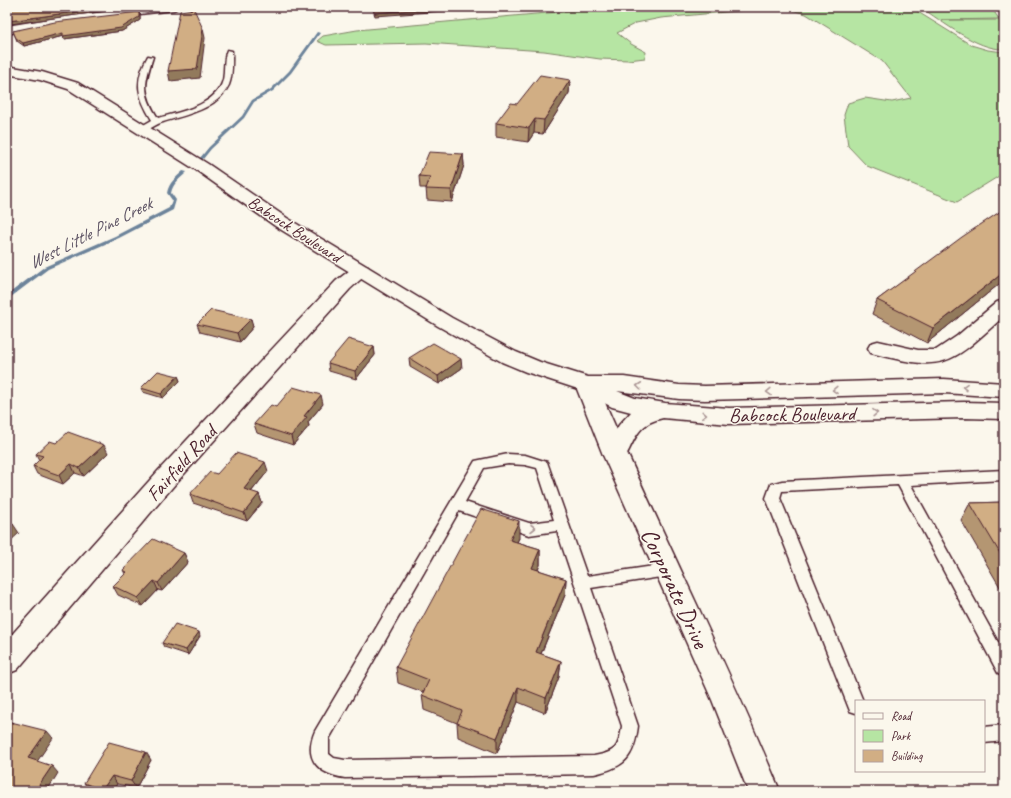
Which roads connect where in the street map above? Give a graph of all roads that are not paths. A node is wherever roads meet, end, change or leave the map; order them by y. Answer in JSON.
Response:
{"nodes":[{"id":1,"x":174,"y":7,"type":"edge"},
{"id":2,"x":7,"y":30,"type":"edge"},
{"id":3,"x":229,"y":51,"type":"dead end"},
{"id":4,"x":150,"y":57,"type":"dead end"},
{"id":5,"x":7,"y":70,"type":"edge"},
{"id":6,"x":149,"y":125,"type":"junction"},
{"id":7,"x":361,"y":271,"type":"junction"},
{"id":8,"x":1004,"y":306,"type":"edge"},
{"id":9,"x":878,"y":348,"type":"dead end"},
{"id":10,"x":586,"y":384,"type":"junction"},
{"id":11,"x":1004,"y":390,"type":"edge"},
{"id":12,"x":665,"y":411,"type":"junction"},
{"id":13,"x":1004,"y":411,"type":"edge"},
{"id":14,"x":615,"y":454,"type":"junction"},
{"id":15,"x":1004,"y":475,"type":"edge"},
{"id":16,"x":902,"y":480,"type":"junction"},
{"id":17,"x":456,"y":505,"type":"junction"},
{"id":18,"x":562,"y":525,"type":"junction"},
{"id":19,"x":667,"y":570,"type":"junction"},
{"id":20,"x":581,"y":583,"type":"junction"},
{"id":21,"x":7,"y":661,"type":"edge"},
{"id":22,"x":1004,"y":668,"type":"edge"},
{"id":23,"x":855,"y":703,"type":"edge"},
{"id":24,"x":1004,"y":733,"type":"edge"},
{"id":25,"x":985,"y":735,"type":"edge"},
{"id":26,"x":764,"y":791,"type":"edge"}],
"edges":[{"from":1,"to":2,"type":"street"},
{"from":3,"to":6,"type":"lane"},
{"from":4,"to":6,"type":"lane"},
{"from":5,"to":6,"type":"street","name":"Babcock Boulevard"},
{"from":6,"to":7,"type":"street","name":"Babcock Boulevard"},
{"from":7,"to":10,"type":"street","name":"Babcock Boulevard"},
{"from":7,"to":21,"type":"street","name":"Fairfield Road"},
{"from":8,"to":9,"type":"street"},
{"from":11,"to":10,"type":"street","name":"Babcock Boulevard","one_way":true},
{"from":10,"to":12,"type":"street","name":"Babcock Boulevard"},
{"from":10,"to":14,"type":"street","name":"Corporate Drive"},
{"from":12,"to":13,"type":"street","name":"Babcock Boulevard","one_way":true},
{"from":12,"to":14,"type":"street"},
{"from":14,"to":19,"type":"street","name":"Corporate Drive"},
{"from":15,"to":16,"type":"lane"},
{"from":16,"to":22,"type":"lane"},
{"from":16,"to":23,"type":"lane"},
{"from":17,"to":18,"type":"lane","one_way":true},
{"from":17,"to":18,"type":"lane"},
{"from":17,"to":20,"type":"lane"},
{"from":18,"to":20,"type":"lane"},
{"from":19,"to":20,"type":"lane"},
{"from":19,"to":26,"type":"street","name":"Corporate Drive"},
{"from":24,"to":25,"type":"lane"}]}
